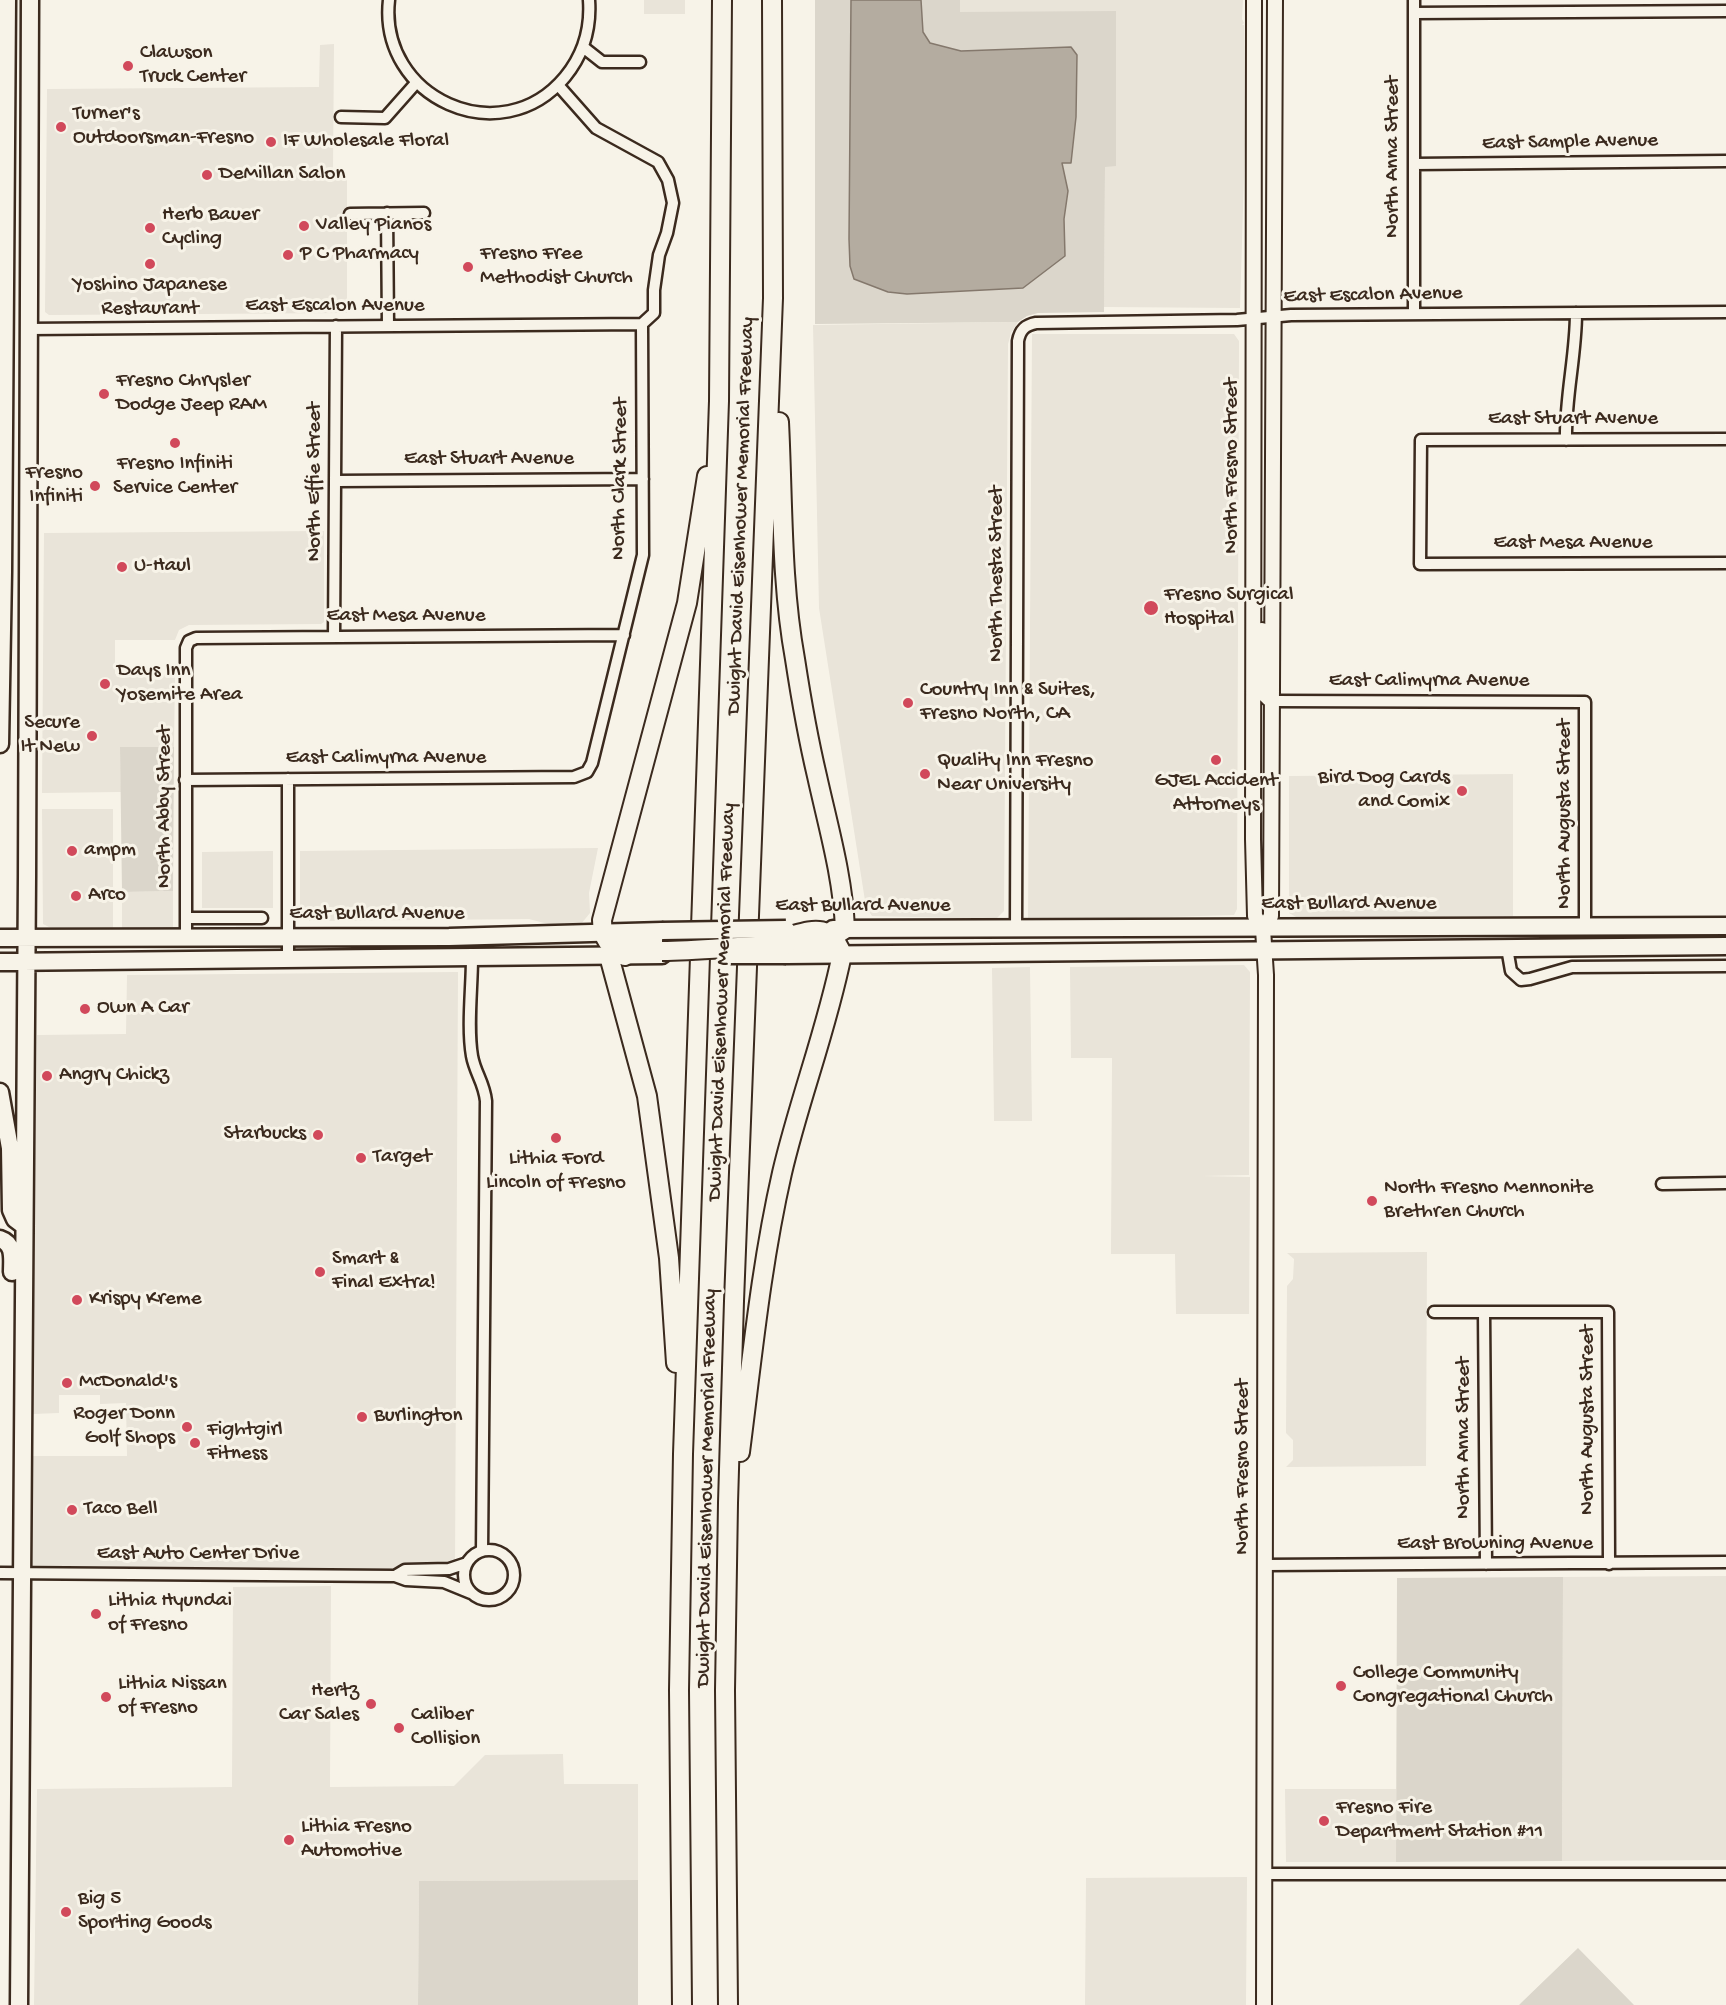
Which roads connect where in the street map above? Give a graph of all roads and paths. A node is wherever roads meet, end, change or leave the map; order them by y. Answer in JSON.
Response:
{"nodes":[{"id":1,"x":7,"y":0,"type":"edge"},
{"id":2,"x":30,"y":0,"type":"edge"},
{"id":3,"x":388,"y":0,"type":"edge"},
{"id":4,"x":589,"y":0,"type":"edge"},
{"id":5,"x":722,"y":0,"type":"edge"},
{"id":6,"x":772,"y":0,"type":"edge"},
{"id":7,"x":1254,"y":0,"type":"edge"},
{"id":8,"x":1268,"y":0,"type":"edge"},
{"id":9,"x":1275,"y":0,"type":"edge"},
{"id":10,"x":1414,"y":0,"type":"edge"},
{"id":11,"x":1726,"y":11,"type":"edge"},
{"id":12,"x":1414,"y":14,"type":"junction"},
{"id":13,"x":1275,"y":18,"type":"junction"},
{"id":14,"x":583,"y":47,"type":"junction"},
{"id":15,"x":640,"y":62,"type":"dead end"},
{"id":16,"x":416,"y":83,"type":"junction"},
{"id":17,"x":558,"y":85,"type":"junction"},
{"id":18,"x":341,"y":117,"type":"dead end"},
{"id":19,"x":1726,"y":161,"type":"edge"},
{"id":20,"x":1414,"y":164,"type":"junction"},
{"id":21,"x":387,"y":213,"type":"junction"},
{"id":22,"x":424,"y":213,"type":"dead end"},
{"id":23,"x":350,"y":214,"type":"dead end"},
{"id":24,"x":6,"y":266,"type":"junction"},
{"id":25,"x":773,"y":298,"type":"junction"},
{"id":26,"x":1726,"y":312,"type":"edge"},
{"id":27,"x":1576,"y":313,"type":"junction"},
{"id":28,"x":1414,"y":314,"type":"junction"},
{"id":29,"x":1274,"y":317,"type":"junction"},
{"id":30,"x":1254,"y":319,"type":"junction"},
{"id":31,"x":642,"y":324,"type":"junction"},
{"id":32,"x":336,"y":326,"type":"junction"},
{"id":33,"x":388,"y":326,"type":"junction"},
{"id":34,"x":1023,"y":328,"type":"joint"},
{"id":35,"x":28,"y":329,"type":"junction"},
{"id":36,"x":3,"y":330,"type":"edge"},
{"id":37,"x":719,"y":401,"type":"junction"},
{"id":38,"x":27,"y":428,"type":"junction"},
{"id":39,"x":1726,"y":439,"type":"edge"},
{"id":40,"x":1566,"y":440,"type":"junction"},
{"id":41,"x":643,"y":479,"type":"junction"},
{"id":42,"x":337,"y":481,"type":"junction"},
{"id":43,"x":1726,"y":563,"type":"edge"},
{"id":44,"x":1420,"y":564,"type":"joint"},
{"id":45,"x":1254,"y":590,"type":"junction"},
{"id":46,"x":624,"y":635,"type":"junction"},
{"id":47,"x":334,"y":638,"type":"junction"},
{"id":48,"x":189,"y":641,"type":"joint"},
{"id":49,"x":1273,"y":701,"type":"junction"},
{"id":50,"x":1585,"y":702,"type":"joint"},
{"id":51,"x":0,"y":744,"type":"edge"},
{"id":52,"x":587,"y":772,"type":"joint"},
{"id":53,"x":288,"y":779,"type":"junction"},
{"id":54,"x":185,"y":780,"type":"junction"},
{"id":55,"x":186,"y":918,"type":"junction"},
{"id":56,"x":262,"y":918,"type":"dead end"},
{"id":57,"x":1726,"y":926,"type":"edge"},
{"id":58,"x":1585,"y":927,"type":"junction"},
{"id":59,"x":1016,"y":929,"type":"junction"},
{"id":60,"x":1263,"y":929,"type":"junction"},
{"id":61,"x":602,"y":933,"type":"junction"},
{"id":62,"x":839,"y":934,"type":"junction"},
{"id":63,"x":0,"y":938,"type":"edge"},
{"id":64,"x":26,"y":938,"type":"junction"},
{"id":65,"x":186,"y":938,"type":"junction"},
{"id":66,"x":288,"y":938,"type":"junction"},
{"id":67,"x":786,"y":942,"type":"junction"},
{"id":68,"x":662,"y":945,"type":"junction"},
{"id":69,"x":1726,"y":946,"type":"edge"},
{"id":70,"x":1507,"y":948,"type":"junction"},
{"id":71,"x":1264,"y":951,"type":"junction"},
{"id":72,"x":622,"y":954,"type":"junction"},
{"id":73,"x":842,"y":954,"type":"junction"},
{"id":74,"x":472,"y":958,"type":"junction"},
{"id":75,"x":288,"y":959,"type":"junction"},
{"id":76,"x":26,"y":961,"type":"junction"},
{"id":77,"x":0,"y":962,"type":"edge"},
{"id":78,"x":1726,"y":966,"type":"edge"},
{"id":79,"x":0,"y":1092,"type":"edge"},
{"id":80,"x":1726,"y":1183,"type":"edge"},
{"id":81,"x":1662,"y":1184,"type":"dead end"},
{"id":82,"x":23,"y":1225,"type":"junction"},
{"id":83,"x":0,"y":1239,"type":"edge"},
{"id":84,"x":1434,"y":1312,"type":"dead end"},
{"id":85,"x":1484,"y":1312,"type":"junction"},
{"id":86,"x":22,"y":1330,"type":"junction"},
{"id":87,"x":683,"y":1454,"type":"junction"},
{"id":88,"x":728,"y":1503,"type":"junction"},
{"id":89,"x":482,"y":1551,"type":"junction"},
{"id":90,"x":1726,"y":1562,"type":"edge"},
{"id":91,"x":467,"y":1563,"type":"junction"},
{"id":92,"x":1486,"y":1564,"type":"junction"},
{"id":93,"x":1609,"y":1564,"type":"junction"},
{"id":94,"x":1265,"y":1565,"type":"junction"},
{"id":95,"x":0,"y":1573,"type":"edge"},
{"id":96,"x":21,"y":1573,"type":"junction"},
{"id":97,"x":395,"y":1575,"type":"junction"},
{"id":98,"x":471,"y":1593,"type":"junction"},
{"id":99,"x":1264,"y":1874,"type":"junction"},
{"id":100,"x":1726,"y":1874,"type":"edge"},
{"id":101,"x":19,"y":2005,"type":"edge"},
{"id":102,"x":682,"y":2005,"type":"edge"},
{"id":103,"x":728,"y":2005,"type":"edge"},
{"id":104,"x":1264,"y":2005,"type":"edge"}],
"edges":[{"from":1,"to":24,"type":"main road"},
{"from":2,"to":35,"type":"main road"},
{"from":3,"to":16,"type":"street"},
{"from":4,"to":14,"type":"street"},
{"from":5,"to":37,"type":"highway","name":"Dwight David Eisenhower Memorial Freeway"},
{"from":6,"to":25,"type":"highway","name":"Dwight David Eisenhower Memorial Freeway"},
{"from":7,"to":30,"type":"main road","name":"North Fresno Street"},
{"from":8,"to":13,"type":"main road"},
{"from":9,"to":13,"type":"main road","name":"North Fresno Street"},
{"from":10,"to":12,"type":"street","name":"North Anna Street"},
{"from":11,"to":12,"type":"street"},
{"from":12,"to":20,"type":"street","name":"North Anna Street"},
{"from":13,"to":29,"type":"main road","name":"North Fresno Street"},
{"from":14,"to":15,"type":"street"},
{"from":14,"to":17,"type":"street"},
{"from":16,"to":17,"type":"street"},
{"from":16,"to":18,"type":"street"},
{"from":17,"to":31,"type":"street"},
{"from":19,"to":20,"type":"street","name":"East Sample Avenue"},
{"from":20,"to":28,"type":"street","name":"North Anna Street"},
{"from":21,"to":22,"type":"street"},
{"from":21,"to":23,"type":"street"},
{"from":21,"to":33,"type":"street"},
{"from":24,"to":35,"type":"main road"},
{"from":24,"to":36,"type":"main road"},
{"from":25,"to":62,"type":"highway"},
{"from":25,"to":88,"type":"highway","name":"Dwight David Eisenhower Memorial Freeway"},
{"from":26,"to":27,"type":"street","name":"East Escalon Avenue"},
{"from":27,"to":28,"type":"street","name":"East Escalon Avenue"},
{"from":27,"to":40,"type":"street"},
{"from":28,"to":29,"type":"street","name":"East Escalon Avenue"},
{"from":29,"to":30,"type":"street","name":"East Escalon Avenue"},
{"from":29,"to":49,"type":"main road","name":"North Fresno Street"},
{"from":30,"to":34,"type":"street","name":"East Escalon Avenue"},
{"from":30,"to":45,"type":"main road","name":"North Fresno Street"},
{"from":31,"to":33,"type":"street","name":"East Escalon Avenue"},
{"from":31,"to":41,"type":"street","name":"North Clark Street"},
{"from":32,"to":33,"type":"street","name":"East Escalon Avenue"},
{"from":32,"to":35,"type":"street","name":"East Escalon Avenue"},
{"from":32,"to":42,"type":"street","name":"North Effie Street"},
{"from":34,"to":59,"type":"street","name":"North Thesta Street"},
{"from":35,"to":38,"type":"main road"},
{"from":36,"to":38,"type":"main road"},
{"from":36,"to":51,"type":"main road"},
{"from":37,"to":61,"type":"highway"},
{"from":37,"to":87,"type":"highway","name":"Dwight David Eisenhower Memorial Freeway"},
{"from":38,"to":64,"type":"main road"},
{"from":39,"to":40,"type":"street","name":"East Stuart Avenue"},
{"from":40,"to":44,"type":"street","name":"East Stuart Avenue"},
{"from":41,"to":42,"type":"street","name":"East Stuart Avenue"},
{"from":41,"to":46,"type":"street","name":"North Clark Street"},
{"from":42,"to":47,"type":"street","name":"North Effie Street"},
{"from":43,"to":44,"type":"street","name":"East Mesa Avenue"},
{"from":45,"to":49,"type":"main road"},
{"from":45,"to":60,"type":"main road","name":"North Fresno Street"},
{"from":46,"to":47,"type":"street","name":"East Mesa Avenue"},
{"from":46,"to":52,"type":"street","name":"North Clark Street"},
{"from":47,"to":48,"type":"street","name":"East Mesa Avenue"},
{"from":48,"to":54,"type":"street","name":"North Abby Street"},
{"from":49,"to":50,"type":"street","name":"East Calimyrna Avenue"},
{"from":49,"to":60,"type":"main road","name":"North Fresno Street"},
{"from":50,"to":58,"type":"street","name":"North Augusta Street"},
{"from":52,"to":53,"type":"street","name":"East Calimyrna Avenue"},
{"from":53,"to":54,"type":"street","name":"East Calimyrna Avenue"},
{"from":53,"to":66,"type":"street"},
{"from":54,"to":55,"type":"street","name":"North Abby Street"},
{"from":55,"to":56,"type":"street"},
{"from":55,"to":65,"type":"street","name":"North Abby Street"},
{"from":57,"to":58,"type":"main road","name":"East Bullard Avenue"},
{"from":58,"to":60,"type":"main road","name":"East Bullard Avenue"},
{"from":58,"to":70,"type":"main road"},
{"from":59,"to":60,"type":"main road","name":"East Bullard Avenue"},
{"from":59,"to":62,"type":"main road","name":"East Bullard Avenue"},
{"from":60,"to":71,"type":"main road","name":"North Fresno Street"},
{"from":61,"to":66,"type":"main road","name":"East Bullard Avenue"},
{"from":61,"to":68,"type":"main road","name":"East Bullard Avenue"},
{"from":61,"to":72,"type":"highway"},
{"from":62,"to":67,"type":"highway"},
{"from":62,"to":67,"type":"highway"},
{"from":62,"to":73,"type":"highway"},
{"from":63,"to":64,"type":"main road","name":"East Bullard Avenue"},
{"from":64,"to":65,"type":"main road","name":"East Bullard Avenue"},
{"from":64,"to":76,"type":"main road"},
{"from":65,"to":66,"type":"main road","name":"East Bullard Avenue"},
{"from":66,"to":75,"type":"street"},
{"from":67,"to":68,"type":"highway"},
{"from":67,"to":73,"type":"main road","name":"East Bullard Avenue"},
{"from":68,"to":72,"type":"highway"},
{"from":68,"to":72,"type":"highway"},
{"from":69,"to":70,"type":"main road","name":"East Bullard Avenue"},
{"from":70,"to":71,"type":"main road","name":"East Bullard Avenue"},
{"from":70,"to":78,"type":"street"},
{"from":71,"to":73,"type":"main road","name":"East Bullard Avenue"},
{"from":71,"to":94,"type":"main road","name":"North Fresno Street"},
{"from":72,"to":74,"type":"main road","name":"East Bullard Avenue"},
{"from":72,"to":87,"type":"highway"},
{"from":73,"to":88,"type":"highway"},
{"from":74,"to":75,"type":"main road","name":"East Bullard Avenue"},
{"from":74,"to":89,"type":"street"},
{"from":75,"to":76,"type":"main road","name":"East Bullard Avenue"},
{"from":76,"to":77,"type":"main road","name":"East Bullard Avenue"},
{"from":76,"to":82,"type":"main road"},
{"from":79,"to":82,"type":"main road"},
{"from":80,"to":81,"type":"street"},
{"from":82,"to":86,"type":"main road"},
{"from":83,"to":86,"type":"main road"},
{"from":84,"to":85,"type":"street"},
{"from":85,"to":92,"type":"street","name":"North Anna Street"},
{"from":85,"to":93,"type":"street","name":"North Augusta Street"},
{"from":86,"to":96,"type":"main road"},
{"from":87,"to":102,"type":"highway","name":"Dwight David Eisenhower Memorial Freeway"},
{"from":88,"to":103,"type":"highway","name":"Dwight David Eisenhower Memorial Freeway"},
{"from":89,"to":91,"type":"street"},
{"from":89,"to":98,"type":"street"},
{"from":90,"to":93,"type":"street","name":"East Browning Avenue"},
{"from":91,"to":97,"type":"street","name":"East Auto Center Drive"},
{"from":91,"to":98,"type":"street"},
{"from":92,"to":93,"type":"street","name":"East Browning Avenue"},
{"from":92,"to":94,"type":"street","name":"East Browning Avenue"},
{"from":94,"to":99,"type":"main road","name":"North Fresno Street"},
{"from":95,"to":96,"type":"street","name":"East Auto Center Drive"},
{"from":96,"to":97,"type":"street","name":"East Auto Center Drive"},
{"from":96,"to":101,"type":"main road"},
{"from":97,"to":98,"type":"street","name":"East Auto Center Drive"},
{"from":99,"to":100,"type":"street"},
{"from":99,"to":104,"type":"main road","name":"North Fresno Street"}]}
